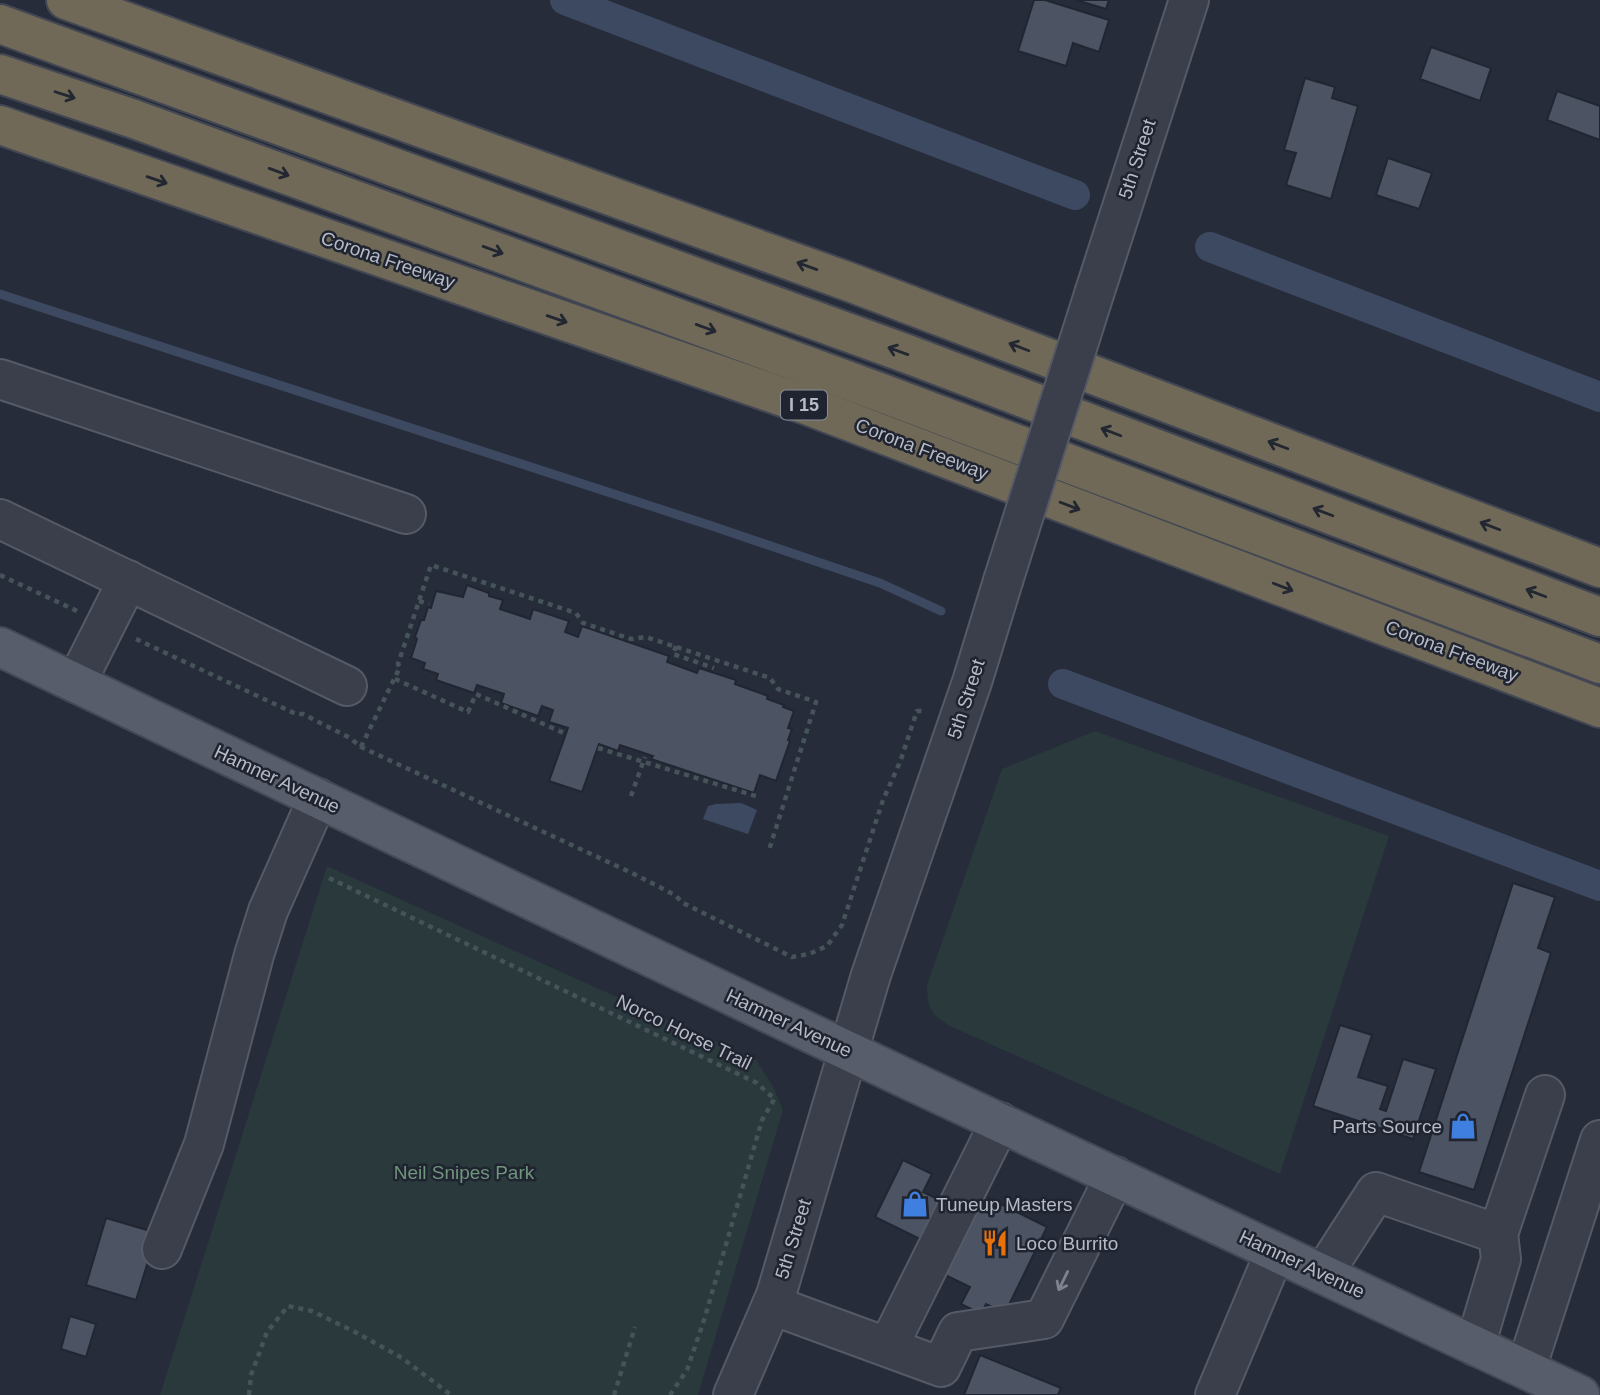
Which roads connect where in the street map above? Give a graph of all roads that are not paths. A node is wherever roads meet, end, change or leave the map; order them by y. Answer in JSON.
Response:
{"nodes":[{"id":1,"x":66,"y":0,"type":"edge"},
{"id":2,"x":1189,"y":0,"type":"edge"},
{"id":3,"x":0,"y":24,"type":"edge"},
{"id":4,"x":0,"y":74,"type":"edge"},
{"id":5,"x":0,"y":125,"type":"edge"},
{"id":6,"x":0,"y":134,"type":"edge"},
{"id":7,"x":121,"y":168,"type":"junction"},
{"id":8,"x":0,"y":379,"type":"edge"},
{"id":9,"x":406,"y":514,"type":"dead end"},
{"id":10,"x":0,"y":519,"type":"edge"},
{"id":11,"x":1600,"y":568,"type":"edge"},
{"id":12,"x":128,"y":580,"type":"junction"},
{"id":13,"x":1600,"y":617,"type":"edge"},
{"id":14,"x":0,"y":647,"type":"edge"},
{"id":15,"x":1600,"y":664,"type":"edge"},
{"id":16,"x":76,"y":683,"type":"junction"},
{"id":17,"x":347,"y":686,"type":"dead end"},
{"id":18,"x":1600,"y":708,"type":"edge"},
{"id":19,"x":318,"y":799,"type":"junction"},
{"id":20,"x":848,"y":1051,"type":"junction"},
{"id":21,"x":1545,"y":1096,"type":"dead end"},
{"id":22,"x":1000,"y":1122,"type":"junction"},
{"id":23,"x":1597,"y":1162,"type":"edge"},
{"id":24,"x":1115,"y":1176,"type":"junction"},
{"id":25,"x":1498,"y":1234,"type":"junction"},
{"id":26,"x":162,"y":1249,"type":"dead end"},
{"id":27,"x":1275,"y":1252,"type":"junction"},
{"id":28,"x":1323,"y":1274,"type":"junction"},
{"id":29,"x":772,"y":1305,"type":"junction"},
{"id":30,"x":1475,"y":1346,"type":"junction"},
{"id":31,"x":888,"y":1347,"type":"junction"},
{"id":32,"x":1526,"y":1369,"type":"junction"},
{"id":33,"x":733,"y":1395,"type":"edge"},
{"id":34,"x":1215,"y":1395,"type":"edge"},
{"id":35,"x":1579,"y":1395,"type":"edge"}],
"edges":[{"from":11,"to":1,"type":"highway","one_way":true},
{"from":2,"to":20,"type":"street","name":"5th Street","bridge":true},
{"from":13,"to":3,"type":"highway","one_way":true},
{"from":4,"to":15,"type":"highway","one_way":true},
{"from":5,"to":7,"type":"highway","name":"Corona Freeway","number":"I 15"},
{"from":6,"to":7,"type":"highway"},
{"from":7,"to":18,"type":"highway","name":"Corona Freeway","number":"I 15","one_way":true},
{"from":8,"to":9,"type":"street"},
{"from":10,"to":12,"type":"street"},
{"from":12,"to":16,"type":"street"},
{"from":12,"to":17,"type":"street"},
{"from":14,"to":16,"type":"main road","name":"Hamner Avenue"},
{"from":16,"to":19,"type":"main road","name":"Hamner Avenue"},
{"from":19,"to":20,"type":"main road","name":"Hamner Avenue"},
{"from":19,"to":26,"type":"street"},
{"from":20,"to":22,"type":"main road","name":"Hamner Avenue"},
{"from":20,"to":29,"type":"street","name":"5th Street"},
{"from":21,"to":25,"type":"street"},
{"from":22,"to":24,"type":"main road","name":"Hamner Avenue"},
{"from":22,"to":31,"type":"street"},
{"from":23,"to":32,"type":"street"},
{"from":24,"to":27,"type":"main road","name":"Hamner Avenue"},
{"from":24,"to":31,"type":"street","one_way":true},
{"from":25,"to":28,"type":"street"},
{"from":25,"to":30,"type":"street"},
{"from":27,"to":28,"type":"main road","name":"Hamner Avenue"},
{"from":27,"to":34,"type":"street"},
{"from":28,"to":30,"type":"main road","name":"Hamner Avenue"},
{"from":29,"to":31,"type":"street"},
{"from":29,"to":33,"type":"street","name":"5th Street"},
{"from":30,"to":32,"type":"main road","name":"Hamner Avenue"},
{"from":32,"to":35,"type":"main road","name":"Hamner Avenue"}]}
